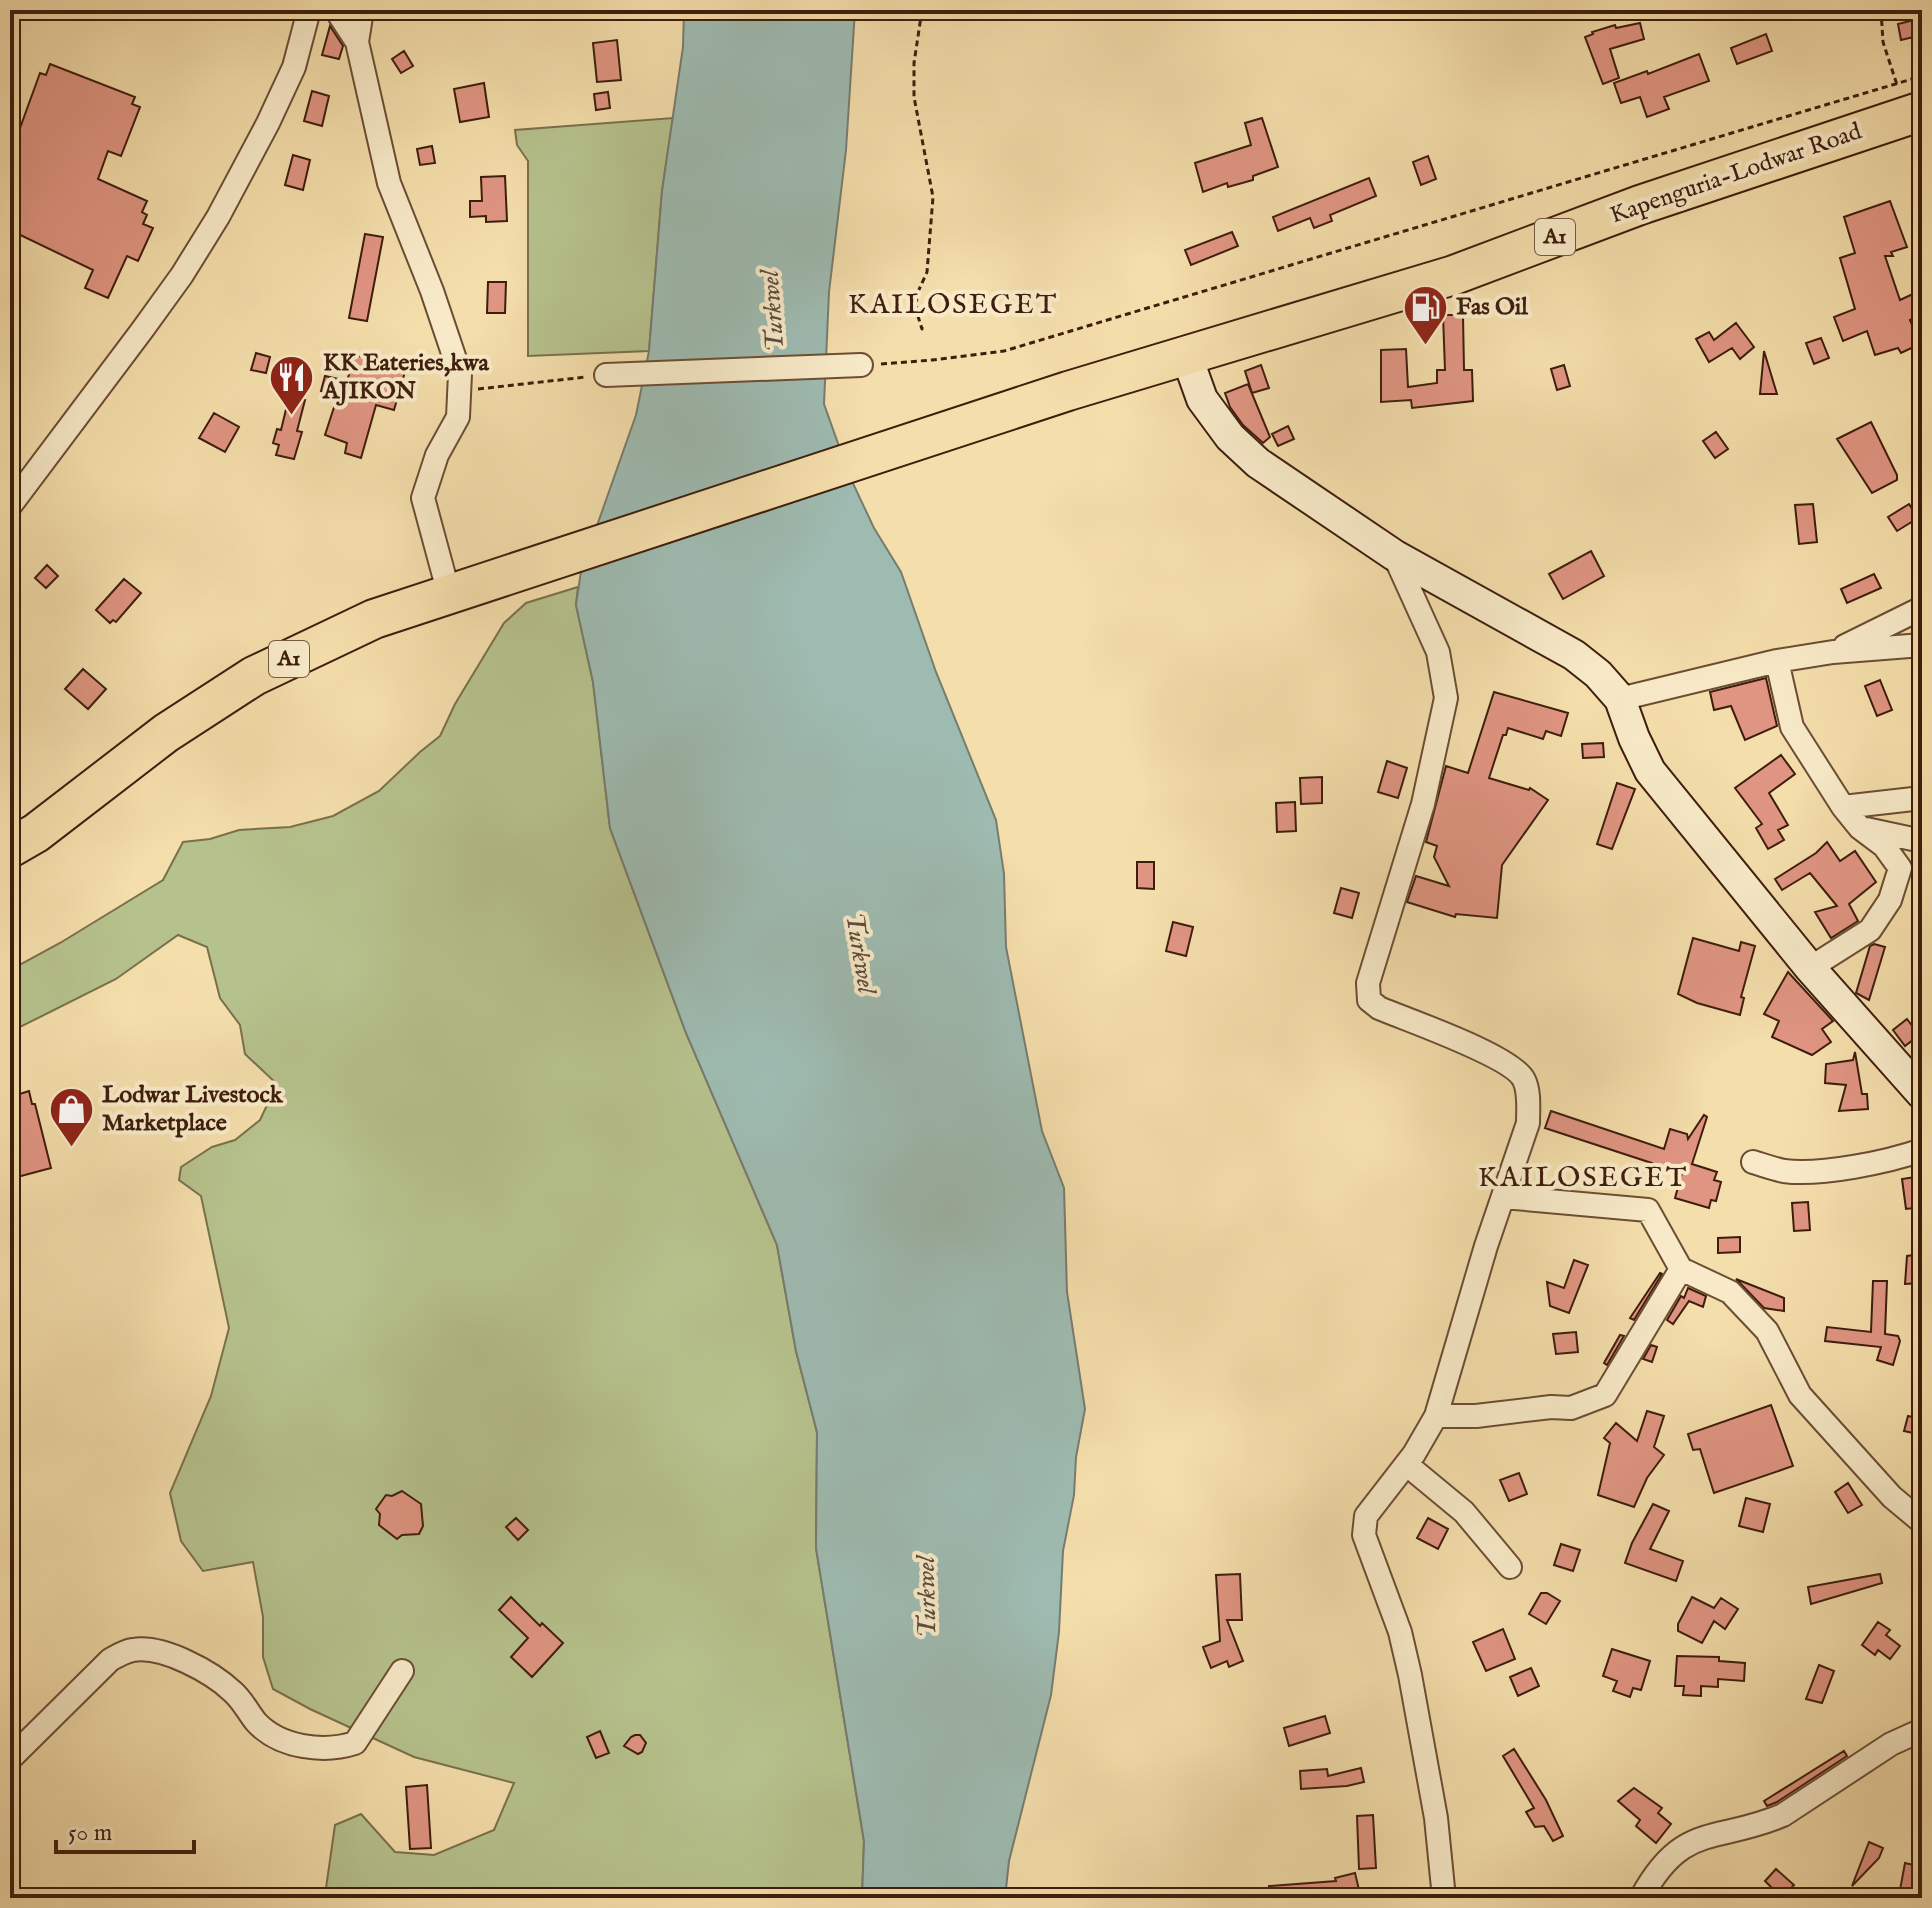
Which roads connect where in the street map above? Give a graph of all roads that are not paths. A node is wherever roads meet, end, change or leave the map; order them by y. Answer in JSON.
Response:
{"nodes":[{"id":1,"x":309,"y":10,"type":"edge"},
{"id":2,"x":336,"y":10,"type":"edge"},
{"id":3,"x":362,"y":10,"type":"edge"},
{"id":4,"x":357,"y":42,"type":"junction"},
{"id":5,"x":1910,"y":98,"type":"edge"},
{"id":6,"x":1187,"y":357,"type":"junction"},
{"id":7,"x":861,"y":365,"type":"road end"},
{"id":8,"x":606,"y":375,"type":"road end"},
{"id":9,"x":10,"y":506,"type":"edge"},
{"id":10,"x":1394,"y":555,"type":"junction"},
{"id":11,"x":449,"y":594,"type":"junction"},
{"id":12,"x":1922,"y":608,"type":"edge"},
{"id":13,"x":1922,"y":645,"type":"edge"},
{"id":14,"x":1833,"y":652,"type":"junction"},
{"id":15,"x":1777,"y":661,"type":"junction"},
{"id":16,"x":1620,"y":699,"type":"junction"},
{"id":17,"x":1922,"y":798,"type":"edge"},
{"id":18,"x":1843,"y":807,"type":"junction"},
{"id":19,"x":1860,"y":828,"type":"junction"},
{"id":20,"x":23,"y":841,"type":"edge"},
{"id":21,"x":1922,"y":841,"type":"edge"},
{"id":22,"x":10,"y":862,"type":"edge"},
{"id":23,"x":1810,"y":968,"type":"junction"},
{"id":24,"x":1922,"y":1094,"type":"edge"},
{"id":25,"x":1922,"y":1150,"type":"edge"},
{"id":26,"x":1753,"y":1162,"type":"dead end"},
{"id":27,"x":1503,"y":1197,"type":"junction"},
{"id":28,"x":1681,"y":1269,"type":"junction"},
{"id":29,"x":1436,"y":1416,"type":"junction"},
{"id":30,"x":1406,"y":1464,"type":"junction"},
{"id":31,"x":1922,"y":1522,"type":"edge"},
{"id":32,"x":1510,"y":1567,"type":"dead end"},
{"id":33,"x":402,"y":1671,"type":"dead end"},
{"id":34,"x":1922,"y":1730,"type":"edge"},
{"id":35,"x":10,"y":1759,"type":"edge"},
{"id":36,"x":1444,"y":1898,"type":"edge"},
{"id":37,"x":1641,"y":1898,"type":"edge"}],
"edges":[{"from":1,"to":9,"type":"street"},
{"from":2,"to":4,"type":"street"},
{"from":3,"to":4,"type":"street"},
{"from":4,"to":11,"type":"street"},
{"from":5,"to":6,"type":"highway","name":"Kapenguria-Lodwar Road","number":"A1"},
{"from":6,"to":10,"type":"street"},
{"from":6,"to":11,"type":"highway","number":"A1"},
{"from":7,"to":8,"type":"street"},
{"from":10,"to":16,"type":"street"},
{"from":10,"to":27,"type":"street"},
{"from":11,"to":20,"type":"highway","number":"A1"},
{"from":12,"to":14,"type":"street"},
{"from":13,"to":14,"type":"street"},
{"from":14,"to":15,"type":"street"},
{"from":15,"to":16,"type":"street"},
{"from":15,"to":18,"type":"street"},
{"from":16,"to":23,"type":"street"},
{"from":17,"to":18,"type":"street"},
{"from":18,"to":19,"type":"street"},
{"from":19,"to":21,"type":"street"},
{"from":19,"to":23,"type":"street"},
{"from":20,"to":22,"type":"highway","number":"A1"},
{"from":23,"to":24,"type":"street"},
{"from":25,"to":26,"type":"street"},
{"from":27,"to":28,"type":"street"},
{"from":27,"to":29,"type":"street"},
{"from":28,"to":29,"type":"street"},
{"from":28,"to":31,"type":"street"},
{"from":29,"to":30,"type":"street"},
{"from":30,"to":32,"type":"street"},
{"from":30,"to":36,"type":"street"},
{"from":33,"to":35,"type":"street"},
{"from":34,"to":37,"type":"street"}]}
